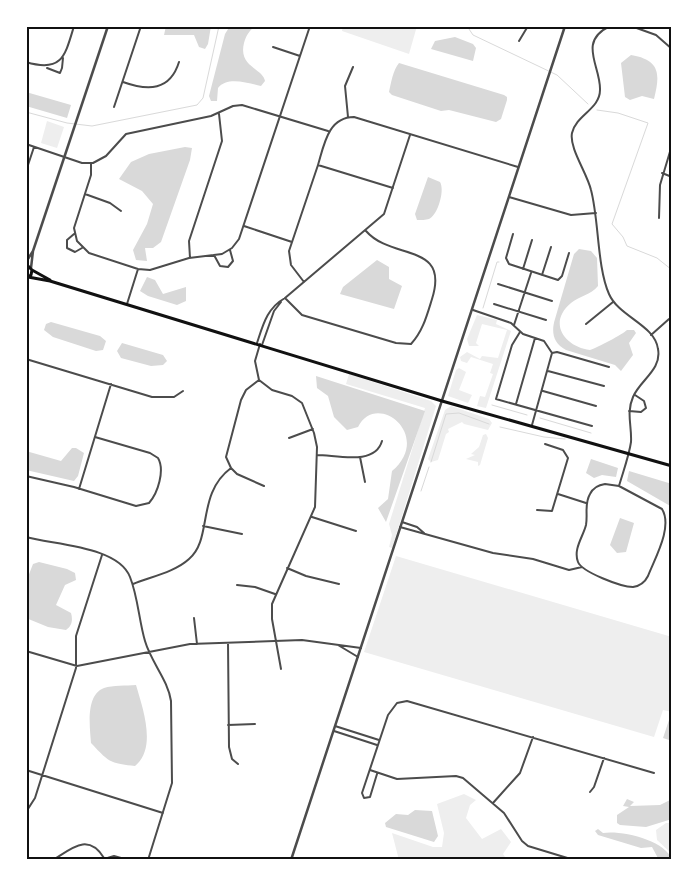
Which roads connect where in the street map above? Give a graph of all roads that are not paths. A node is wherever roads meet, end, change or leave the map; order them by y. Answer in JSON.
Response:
{"nodes":[{"id":1,"x":74,"y":26,"type":"edge"},
{"id":2,"x":108,"y":26,"type":"edge"},
{"id":3,"x":141,"y":26,"type":"edge"},
{"id":4,"x":310,"y":26,"type":"edge"},
{"id":5,"x":528,"y":26,"type":"edge"},
{"id":6,"x":564,"y":26,"type":"edge"},
{"id":7,"x":610,"y":26,"type":"edge"},
{"id":8,"x":631,"y":26,"type":"edge"},
{"id":9,"x":519,"y":41,"type":"dead end"},
{"id":10,"x":273,"y":47,"type":"dead end"},
{"id":11,"x":672,"y":49,"type":"edge"},
{"id":12,"x":300,"y":56,"type":"junction"},
{"id":13,"x":63,"y":58,"type":"junction"},
{"id":14,"x":26,"y":62,"type":"edge"},
{"id":15,"x":179,"y":62,"type":"dead end"},
{"id":16,"x":45,"y":67,"type":"junction"},
{"id":17,"x":353,"y":67,"type":"dead end"},
{"id":18,"x":123,"y":82,"type":"junction"},
{"id":19,"x":114,"y":107,"type":"dead end"},
{"id":20,"x":219,"y":113,"type":"junction"},
{"id":21,"x":280,"y":116,"type":"junction"},
{"id":22,"x":348,"y":117,"type":"junction"},
{"id":23,"x":328,"y":131,"type":"junction"},
{"id":24,"x":410,"y":135,"type":"junction"},
{"id":25,"x":26,"y":144,"type":"edge"},
{"id":26,"x":672,"y":145,"type":"edge"},
{"id":27,"x":34,"y":147,"type":"junction"},
{"id":28,"x":64,"y":157,"type":"junction"},
{"id":29,"x":91,"y":164,"type":"junction"},
{"id":30,"x":318,"y":165,"type":"junction"},
{"id":31,"x":518,"y":167,"type":"junction"},
{"id":32,"x":26,"y":171,"type":"edge"},
{"id":33,"x":662,"y":173,"type":"junction"},
{"id":34,"x":672,"y":176,"type":"edge"},
{"id":35,"x":393,"y":188,"type":"junction"},
{"id":36,"x":84,"y":194,"type":"junction"},
{"id":37,"x":508,"y":197,"type":"junction"},
{"id":38,"x":121,"y":211,"type":"dead end"},
{"id":39,"x":596,"y":213,"type":"junction"},
{"id":40,"x":659,"y":218,"type":"dead end"},
{"id":41,"x":244,"y":226,"type":"junction"},
{"id":42,"x":366,"y":231,"type":"junction"},
{"id":43,"x":75,"y":234,"type":"junction"},
{"id":44,"x":514,"y":234,"type":"dead end"},
{"id":45,"x":532,"y":240,"type":"dead end"},
{"id":46,"x":292,"y":242,"type":"junction"},
{"id":47,"x":550,"y":247,"type":"dead end"},
{"id":48,"x":82,"y":248,"type":"junction"},
{"id":49,"x":230,"y":250,"type":"junction"},
{"id":50,"x":33,"y":251,"type":"junction"},
{"id":51,"x":570,"y":253,"type":"dead end"},
{"id":52,"x":214,"y":255,"type":"junction"},
{"id":53,"x":190,"y":258,"type":"junction"},
{"id":54,"x":26,"y":263,"type":"edge"},
{"id":55,"x":32,"y":269,"type":"junction"},
{"id":56,"x":138,"y":269,"type":"junction"},
{"id":57,"x":523,"y":269,"type":"junction"},
{"id":58,"x":531,"y":272,"type":"junction"},
{"id":59,"x":542,"y":275,"type":"junction"},
{"id":60,"x":27,"y":278,"type":"edge"},
{"id":61,"x":50,"y":281,"type":"junction"},
{"id":62,"x":304,"y":282,"type":"junction"},
{"id":63,"x":498,"y":284,"type":"dead end"},
{"id":64,"x":525,"y":292,"type":"junction"},
{"id":65,"x":285,"y":298,"type":"junction"},
{"id":66,"x":552,"y":301,"type":"dead end"},
{"id":67,"x":613,"y":302,"type":"junction"},
{"id":68,"x":127,"y":304,"type":"junction"},
{"id":69,"x":494,"y":304,"type":"dead end"},
{"id":70,"x":472,"y":310,"type":"junction"},
{"id":71,"x":519,"y":311,"type":"junction"},
{"id":72,"x":669,"y":319,"type":"dead end"},
{"id":73,"x":546,"y":320,"type":"dead end"},
{"id":74,"x":586,"y":324,"type":"dead end"},
{"id":75,"x":514,"y":325,"type":"junction"},
{"id":76,"x":520,"y":332,"type":"junction"},
{"id":77,"x":652,"y":334,"type":"junction"},
{"id":78,"x":535,"y":338,"type":"junction"},
{"id":79,"x":259,"y":344,"type":"junction"},
{"id":80,"x":552,"y":353,"type":"junction"},
{"id":81,"x":26,"y":359,"type":"edge"},
{"id":82,"x":609,"y":367,"type":"dead end"},
{"id":83,"x":548,"y":371,"type":"junction"},
{"id":84,"x":259,"y":380,"type":"junction"},
{"id":85,"x":111,"y":384,"type":"junction"},
{"id":86,"x":604,"y":386,"type":"dead end"},
{"id":87,"x":183,"y":390,"type":"dead end"},
{"id":88,"x":542,"y":390,"type":"junction"},
{"id":89,"x":634,"y":394,"type":"junction"},
{"id":90,"x":442,"y":401,"type":"junction"},
{"id":91,"x":516,"y":404,"type":"junction"},
{"id":92,"x":596,"y":406,"type":"dead end"},
{"id":93,"x":536,"y":410,"type":"junction"},
{"id":94,"x":629,"y":411,"type":"junction"},
{"id":95,"x":532,"y":426,"type":"junction"},
{"id":96,"x":592,"y":426,"type":"dead end"},
{"id":97,"x":313,"y":429,"type":"junction"},
{"id":98,"x":95,"y":437,"type":"junction"},
{"id":99,"x":289,"y":438,"type":"dead end"},
{"id":100,"x":382,"y":441,"type":"dead end"},
{"id":101,"x":545,"y":444,"type":"dead end"},
{"id":102,"x":628,"y":453,"type":"junction"},
{"id":103,"x":317,"y":455,"type":"junction"},
{"id":104,"x":360,"y":457,"type":"junction"},
{"id":105,"x":672,"y":466,"type":"edge"},
{"id":106,"x":231,"y":468,"type":"junction"},
{"id":107,"x":26,"y":476,"type":"edge"},
{"id":108,"x":365,"y":482,"type":"dead end"},
{"id":109,"x":264,"y":486,"type":"dead end"},
{"id":110,"x":619,"y":486,"type":"junction"},
{"id":111,"x":79,"y":488,"type":"junction"},
{"id":112,"x":558,"y":494,"type":"junction"},
{"id":113,"x":586,"y":502,"type":"junction"},
{"id":114,"x":538,"y":510,"type":"dead end"},
{"id":115,"x":312,"y":517,"type":"junction"},
{"id":116,"x":402,"y":522,"type":"junction"},
{"id":117,"x":203,"y":526,"type":"junction"},
{"id":118,"x":400,"y":527,"type":"junction"},
{"id":119,"x":356,"y":531,"type":"dead end"},
{"id":120,"x":424,"y":533,"type":"junction"},
{"id":121,"x":242,"y":534,"type":"dead end"},
{"id":122,"x":26,"y":536,"type":"edge"},
{"id":123,"x":102,"y":555,"type":"junction"},
{"id":124,"x":582,"y":567,"type":"junction"},
{"id":125,"x":287,"y":568,"type":"junction"},
{"id":126,"x":132,"y":584,"type":"junction"},
{"id":127,"x":339,"y":584,"type":"dead end"},
{"id":128,"x":237,"y":585,"type":"dead end"},
{"id":129,"x":275,"y":594,"type":"junction"},
{"id":130,"x":194,"y":618,"type":"dead end"},
{"id":131,"x":276,"y":641,"type":"junction"},
{"id":132,"x":228,"y":643,"type":"junction"},
{"id":133,"x":197,"y":644,"type":"junction"},
{"id":134,"x":336,"y":644,"type":"junction"},
{"id":135,"x":361,"y":648,"type":"junction"},
{"id":136,"x":26,"y":651,"type":"edge"},
{"id":137,"x":149,"y":652,"type":"junction"},
{"id":138,"x":358,"y":657,"type":"junction"},
{"id":139,"x":77,"y":666,"type":"junction"},
{"id":140,"x":281,"y":669,"type":"dead end"},
{"id":141,"x":228,"y":724,"type":"junction"},
{"id":142,"x":255,"y":724,"type":"dead end"},
{"id":143,"x":335,"y":726,"type":"junction"},
{"id":144,"x":334,"y":731,"type":"junction"},
{"id":145,"x":533,"y":736,"type":"junction"},
{"id":146,"x":379,"y":740,"type":"junction"},
{"id":147,"x":378,"y":745,"type":"junction"},
{"id":148,"x":604,"y":758,"type":"junction"},
{"id":149,"x":238,"y":764,"type":"dead end"},
{"id":150,"x":26,"y":770,"type":"edge"},
{"id":151,"x":370,"y":770,"type":"junction"},
{"id":152,"x":654,"y":773,"type":"dead end"},
{"id":153,"x":377,"y":774,"type":"junction"},
{"id":154,"x":43,"y":775,"type":"junction"},
{"id":155,"x":590,"y":792,"type":"dead end"},
{"id":156,"x":493,"y":803,"type":"junction"},
{"id":157,"x":26,"y":812,"type":"edge"},
{"id":158,"x":163,"y":814,"type":"junction"},
{"id":159,"x":102,"y":859,"type":"edge"},
{"id":160,"x":54,"y":860,"type":"edge"},
{"id":161,"x":128,"y":860,"type":"edge"},
{"id":162,"x":148,"y":860,"type":"edge"},
{"id":163,"x":291,"y":860,"type":"edge"},
{"id":164,"x":574,"y":860,"type":"edge"}],
"edges":[{"from":1,"to":13,"type":"street"},
{"from":2,"to":28,"type":"street"},
{"from":3,"to":18,"type":"street"},
{"from":4,"to":12,"type":"street"},
{"from":5,"to":9,"type":"street"},
{"from":6,"to":31,"type":"street"},
{"from":7,"to":39,"type":"street"},
{"from":8,"to":11,"type":"street"},
{"from":10,"to":12,"type":"street"},
{"from":12,"to":21,"type":"street"},
{"from":13,"to":16,"type":"street"},
{"from":13,"to":16,"type":"street"},
{"from":14,"to":16,"type":"street"},
{"from":15,"to":18,"type":"street"},
{"from":17,"to":22,"type":"street"},
{"from":18,"to":19,"type":"street"},
{"from":20,"to":21,"type":"street"},
{"from":20,"to":29,"type":"street"},
{"from":20,"to":53,"type":"street"},
{"from":21,"to":23,"type":"street"},
{"from":21,"to":41,"type":"street"},
{"from":22,"to":23,"type":"street"},
{"from":22,"to":24,"type":"street"},
{"from":23,"to":30,"type":"street"},
{"from":24,"to":31,"type":"street"},
{"from":24,"to":35,"type":"street"},
{"from":25,"to":27,"type":"street"},
{"from":26,"to":33,"type":"street"},
{"from":27,"to":28,"type":"street"},
{"from":27,"to":32,"type":"street"},
{"from":28,"to":29,"type":"street"},
{"from":28,"to":50,"type":"street"},
{"from":29,"to":36,"type":"street"},
{"from":30,"to":35,"type":"street"},
{"from":30,"to":46,"type":"street"},
{"from":31,"to":37,"type":"street"},
{"from":33,"to":34,"type":"street"},
{"from":33,"to":40,"type":"street"},
{"from":35,"to":42,"type":"street"},
{"from":36,"to":38,"type":"street"},
{"from":36,"to":43,"type":"street"},
{"from":37,"to":39,"type":"street"},
{"from":37,"to":70,"type":"street"},
{"from":39,"to":67,"type":"street"},
{"from":41,"to":46,"type":"street"},
{"from":41,"to":49,"type":"street"},
{"from":42,"to":62,"type":"street"},
{"from":42,"to":65,"type":"street"},
{"from":43,"to":48,"type":"street"},
{"from":43,"to":48,"type":"street"},
{"from":44,"to":57,"type":"street"},
{"from":45,"to":57,"type":"street"},
{"from":46,"to":62,"type":"street"},
{"from":47,"to":59,"type":"street"},
{"from":48,"to":56,"type":"street"},
{"from":49,"to":52,"type":"street"},
{"from":49,"to":52,"type":"street"},
{"from":50,"to":54,"type":"street"},
{"from":50,"to":55,"type":"street"},
{"from":51,"to":59,"type":"street"},
{"from":52,"to":53,"type":"street"},
{"from":53,"to":56,"type":"street"},
{"from":54,"to":55,"type":"main road"},
{"from":55,"to":60,"type":"main road"},
{"from":55,"to":61,"type":"main road"},
{"from":56,"to":68,"type":"street"},
{"from":57,"to":58,"type":"street"},
{"from":58,"to":59,"type":"street"},
{"from":58,"to":64,"type":"street"},
{"from":60,"to":61,"type":"main road"},
{"from":61,"to":68,"type":"main road"},
{"from":62,"to":65,"type":"street"},
{"from":63,"to":64,"type":"street"},
{"from":64,"to":66,"type":"street"},
{"from":64,"to":71,"type":"street"},
{"from":65,"to":79,"type":"street"},
{"from":65,"to":79,"type":"street"},
{"from":67,"to":74,"type":"street"},
{"from":67,"to":77,"type":"street"},
{"from":68,"to":79,"type":"main road"},
{"from":69,"to":71,"type":"street"},
{"from":70,"to":75,"type":"street"},
{"from":70,"to":90,"type":"street"},
{"from":71,"to":73,"type":"street"},
{"from":71,"to":75,"type":"street"},
{"from":72,"to":77,"type":"street"},
{"from":75,"to":76,"type":"street"},
{"from":76,"to":78,"type":"street"},
{"from":76,"to":91,"type":"street"},
{"from":77,"to":89,"type":"street"},
{"from":78,"to":80,"type":"street"},
{"from":78,"to":91,"type":"street"},
{"from":79,"to":84,"type":"street"},
{"from":79,"to":90,"type":"main road"},
{"from":80,"to":82,"type":"street"},
{"from":80,"to":83,"type":"street"},
{"from":81,"to":85,"type":"street"},
{"from":83,"to":86,"type":"street"},
{"from":83,"to":88,"type":"street"},
{"from":84,"to":97,"type":"street"},
{"from":84,"to":106,"type":"street"},
{"from":85,"to":87,"type":"street"},
{"from":85,"to":98,"type":"street"},
{"from":88,"to":92,"type":"street"},
{"from":88,"to":93,"type":"street"},
{"from":89,"to":94,"type":"street"},
{"from":89,"to":94,"type":"street"},
{"from":90,"to":95,"type":"main road"},
{"from":90,"to":116,"type":"street"},
{"from":91,"to":93,"type":"street"},
{"from":93,"to":95,"type":"street"},
{"from":93,"to":96,"type":"street"},
{"from":94,"to":102,"type":"street"},
{"from":95,"to":102,"type":"main road"},
{"from":97,"to":99,"type":"street"},
{"from":97,"to":103,"type":"street"},
{"from":98,"to":111,"type":"street"},
{"from":98,"to":111,"type":"street"},
{"from":100,"to":104,"type":"street"},
{"from":101,"to":112,"type":"street"},
{"from":102,"to":105,"type":"main road"},
{"from":102,"to":110,"type":"street"},
{"from":103,"to":104,"type":"street"},
{"from":103,"to":115,"type":"street"},
{"from":104,"to":108,"type":"street"},
{"from":106,"to":109,"type":"street"},
{"from":106,"to":117,"type":"street"},
{"from":107,"to":111,"type":"street"},
{"from":110,"to":113,"type":"street"},
{"from":110,"to":124,"type":"street"},
{"from":112,"to":113,"type":"street"},
{"from":112,"to":114,"type":"street"},
{"from":113,"to":124,"type":"street"},
{"from":115,"to":119,"type":"street"},
{"from":115,"to":125,"type":"street"},
{"from":116,"to":118,"type":"street"},
{"from":116,"to":120,"type":"street"},
{"from":117,"to":121,"type":"street"},
{"from":117,"to":126,"type":"street"},
{"from":118,"to":120,"type":"street"},
{"from":118,"to":135,"type":"street"},
{"from":120,"to":124,"type":"street"},
{"from":122,"to":123,"type":"street"},
{"from":123,"to":126,"type":"street"},
{"from":123,"to":139,"type":"street"},
{"from":125,"to":127,"type":"street"},
{"from":125,"to":129,"type":"street"},
{"from":126,"to":137,"type":"street"},
{"from":128,"to":129,"type":"street"},
{"from":129,"to":131,"type":"street"},
{"from":130,"to":133,"type":"street"},
{"from":131,"to":132,"type":"street"},
{"from":131,"to":134,"type":"street"},
{"from":131,"to":140,"type":"street"},
{"from":132,"to":133,"type":"street"},
{"from":132,"to":141,"type":"street"},
{"from":133,"to":137,"type":"street"},
{"from":134,"to":135,"type":"street"},
{"from":134,"to":138,"type":"street"},
{"from":135,"to":138,"type":"street"},
{"from":136,"to":139,"type":"street"},
{"from":137,"to":139,"type":"street"},
{"from":137,"to":158,"type":"street"},
{"from":138,"to":143,"type":"street"},
{"from":139,"to":154,"type":"street"},
{"from":141,"to":142,"type":"street"},
{"from":141,"to":149,"type":"street"},
{"from":143,"to":144,"type":"street"},
{"from":143,"to":146,"type":"street"},
{"from":144,"to":147,"type":"street"},
{"from":144,"to":163,"type":"street"},
{"from":145,"to":146,"type":"street"},
{"from":145,"to":148,"type":"street"},
{"from":145,"to":156,"type":"street"},
{"from":146,"to":147,"type":"street"},
{"from":147,"to":151,"type":"street"},
{"from":148,"to":152,"type":"street"},
{"from":148,"to":155,"type":"street"},
{"from":150,"to":154,"type":"street"},
{"from":151,"to":153,"type":"street"},
{"from":151,"to":153,"type":"street"},
{"from":153,"to":156,"type":"street"},
{"from":154,"to":157,"type":"street"},
{"from":154,"to":158,"type":"street"},
{"from":156,"to":164,"type":"street"},
{"from":158,"to":162,"type":"street"},
{"from":159,"to":160,"type":"street"},
{"from":159,"to":161,"type":"street"}]}
